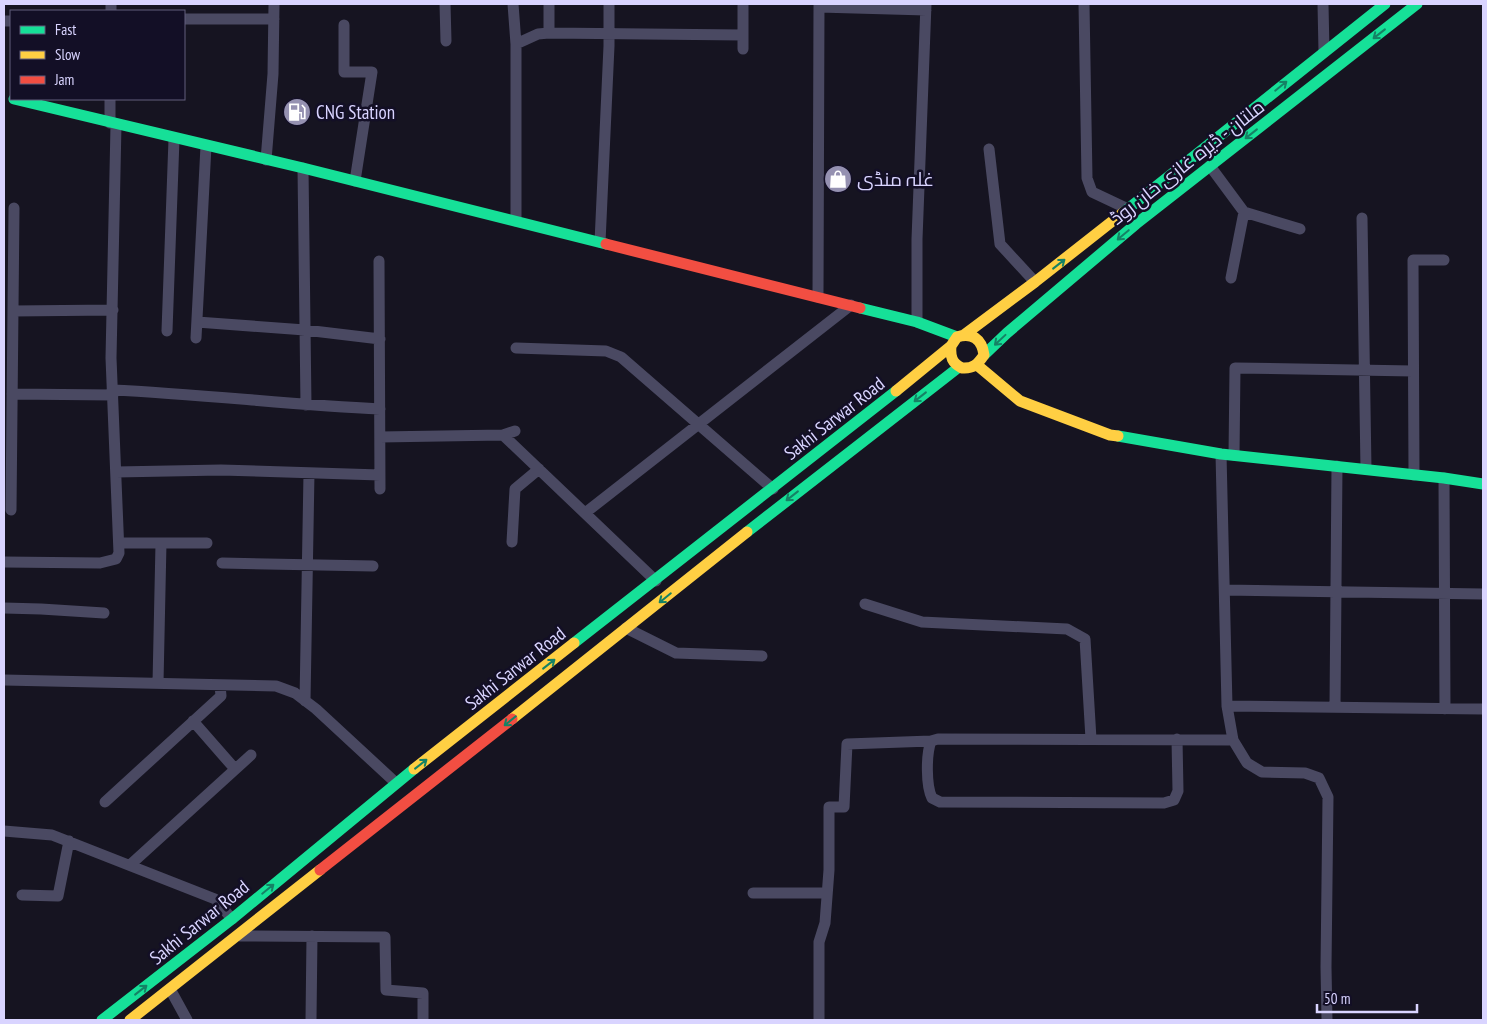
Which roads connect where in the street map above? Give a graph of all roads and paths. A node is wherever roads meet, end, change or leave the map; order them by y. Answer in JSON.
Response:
{"nodes":[{"id":1,"x":274,"y":4,"type":"edge"},
{"id":2,"x":445,"y":4,"type":"edge"},
{"id":3,"x":513,"y":4,"type":"edge"},
{"id":4,"x":549,"y":4,"type":"edge"},
{"id":5,"x":609,"y":4,"type":"edge"},
{"id":6,"x":743,"y":4,"type":"edge"},
{"id":7,"x":1084,"y":4,"type":"edge"},
{"id":8,"x":1323,"y":4,"type":"edge"},
{"id":9,"x":1385,"y":4,"type":"edge"},
{"id":10,"x":1417,"y":4,"type":"edge"},
{"id":11,"x":819,"y":5,"type":"edge"},
{"id":12,"x":926,"y":7,"type":"edge"},
{"id":13,"x":274,"y":18,"type":"junction"},
{"id":14,"x":185,"y":19,"type":"edge"},
{"id":15,"x":344,"y":26,"type":"dead end"},
{"id":16,"x":548,"y":33,"type":"junction"},
{"id":17,"x":609,"y":34,"type":"junction"},
{"id":18,"x":743,"y":35,"type":"junction"},
{"id":19,"x":446,"y":41,"type":"dead end"},
{"id":20,"x":516,"y":44,"type":"junction"},
{"id":21,"x":743,"y":49,"type":"dead end"},
{"id":22,"x":1324,"y":52,"type":"junction"},
{"id":23,"x":21,"y":100,"type":"edge"},
{"id":24,"x":110,"y":100,"type":"edge"},
{"id":25,"x":113,"y":124,"type":"junction"},
{"id":26,"x":174,"y":138,"type":"junction"},
{"id":27,"x":206,"y":146,"type":"junction"},
{"id":28,"x":989,"y":149,"type":"dead end"},
{"id":29,"x":266,"y":160,"type":"junction"},
{"id":30,"x":1210,"y":166,"type":"junction"},
{"id":31,"x":303,"y":168,"type":"junction"},
{"id":32,"x":355,"y":181,"type":"junction"},
{"id":33,"x":14,"y":208,"type":"dead end"},
{"id":34,"x":1128,"y":209,"type":"junction"},
{"id":35,"x":1244,"y":212,"type":"junction"},
{"id":36,"x":1362,"y":218,"type":"dead end"},
{"id":37,"x":516,"y":221,"type":"junction"},
{"id":38,"x":9,"y":228,"type":"edge"},
{"id":39,"x":1300,"y":229,"type":"dead end"},
{"id":40,"x":600,"y":242,"type":"junction"},
{"id":41,"x":1444,"y":260,"type":"dead end"},
{"id":42,"x":379,"y":261,"type":"dead end"},
{"id":43,"x":1231,"y":278,"type":"dead end"},
{"id":44,"x":1035,"y":282,"type":"junction"},
{"id":45,"x":9,"y":288,"type":"edge"},
{"id":46,"x":818,"y":297,"type":"junction"},
{"id":47,"x":851,"y":305,"type":"junction"},
{"id":48,"x":112,"y":310,"type":"junction"},
{"id":49,"x":13,"y":311,"type":"junction"},
{"id":50,"x":197,"y":322,"type":"junction"},
{"id":51,"x":916,"y":322,"type":"junction"},
{"id":52,"x":305,"y":330,"type":"junction"},
{"id":53,"x":167,"y":331,"type":"dead end"},
{"id":54,"x":196,"y":338,"type":"dead end"},
{"id":55,"x":380,"y":339,"type":"junction"},
{"id":56,"x":957,"y":339,"type":"junction"},
{"id":57,"x":516,"y":348,"type":"dead end"},
{"id":58,"x":984,"y":355,"type":"junction"},
{"id":59,"x":977,"y":365,"type":"junction"},
{"id":60,"x":959,"y":367,"type":"junction"},
{"id":61,"x":1364,"y":370,"type":"junction"},
{"id":62,"x":1413,"y":371,"type":"junction"},
{"id":63,"x":112,"y":392,"type":"junction"},
{"id":64,"x":12,"y":394,"type":"junction"},
{"id":65,"x":306,"y":405,"type":"junction"},
{"id":66,"x":380,"y":409,"type":"junction"},
{"id":67,"x":699,"y":424,"type":"junction"},
{"id":68,"x":514,"y":431,"type":"dead end"},
{"id":69,"x":503,"y":435,"type":"junction"},
{"id":70,"x":380,"y":437,"type":"junction"},
{"id":71,"x":1222,"y":454,"type":"junction"},
{"id":72,"x":1234,"y":455,"type":"junction"},
{"id":73,"x":1337,"y":466,"type":"junction"},
{"id":74,"x":539,"y":469,"type":"junction"},
{"id":75,"x":1366,"y":469,"type":"junction"},
{"id":76,"x":116,"y":472,"type":"junction"},
{"id":77,"x":308,"y":473,"type":"junction"},
{"id":78,"x":380,"y":475,"type":"junction"},
{"id":79,"x":1414,"y":475,"type":"junction"},
{"id":80,"x":1444,"y":478,"type":"junction"},
{"id":81,"x":1483,"y":484,"type":"edge"},
{"id":82,"x":380,"y":489,"type":"dead end"},
{"id":83,"x":773,"y":489,"type":"junction"},
{"id":84,"x":11,"y":510,"type":"dead end"},
{"id":85,"x":585,"y":513,"type":"junction"},
{"id":86,"x":512,"y":542,"type":"dead end"},
{"id":87,"x":118,"y":543,"type":"junction"},
{"id":88,"x":161,"y":543,"type":"junction"},
{"id":89,"x":207,"y":543,"type":"dead end"},
{"id":90,"x":4,"y":562,"type":"edge"},
{"id":91,"x":222,"y":564,"type":"dead end"},
{"id":92,"x":307,"y":566,"type":"junction"},
{"id":93,"x":373,"y":566,"type":"dead end"},
{"id":94,"x":656,"y":581,"type":"junction"},
{"id":95,"x":1225,"y":590,"type":"junction"},
{"id":96,"x":1336,"y":592,"type":"junction"},
{"id":97,"x":1445,"y":593,"type":"junction"},
{"id":98,"x":1483,"y":594,"type":"edge"},
{"id":99,"x":865,"y":604,"type":"dead end"},
{"id":100,"x":4,"y":608,"type":"edge"},
{"id":101,"x":104,"y":613,"type":"dead end"},
{"id":102,"x":626,"y":628,"type":"junction"},
{"id":103,"x":762,"y":656,"type":"dead end"},
{"id":104,"x":4,"y":680,"type":"edge"},
{"id":105,"x":158,"y":683,"type":"junction"},
{"id":106,"x":220,"y":685,"type":"junction"},
{"id":107,"x":305,"y":701,"type":"junction"},
{"id":108,"x":1228,"y":706,"type":"junction"},
{"id":109,"x":1335,"y":707,"type":"junction"},
{"id":110,"x":1445,"y":708,"type":"junction"},
{"id":111,"x":1483,"y":709,"type":"edge"},
{"id":112,"x":193,"y":721,"type":"junction"},
{"id":113,"x":1091,"y":739,"type":"junction"},
{"id":114,"x":1177,"y":739,"type":"junction"},
{"id":115,"x":1232,"y":740,"type":"junction"},
{"id":116,"x":931,"y":741,"type":"junction"},
{"id":117,"x":251,"y":755,"type":"dead end"},
{"id":118,"x":235,"y":769,"type":"junction"},
{"id":119,"x":396,"y":783,"type":"junction"},
{"id":120,"x":105,"y":802,"type":"dead end"},
{"id":121,"x":4,"y":831,"type":"edge"},
{"id":122,"x":69,"y":841,"type":"junction"},
{"id":123,"x":130,"y":865,"type":"junction"},
{"id":124,"x":753,"y":893,"type":"dead end"},
{"id":125,"x":827,"y":893,"type":"junction"},
{"id":126,"x":22,"y":895,"type":"dead end"},
{"id":127,"x":232,"y":919,"type":"junction"},
{"id":128,"x":238,"y":936,"type":"junction"},
{"id":129,"x":312,"y":936,"type":"junction"},
{"id":130,"x":170,"y":989,"type":"junction"},
{"id":131,"x":102,"y":1020,"type":"edge"},
{"id":132,"x":130,"y":1020,"type":"edge"},
{"id":133,"x":187,"y":1020,"type":"edge"},
{"id":134,"x":310,"y":1020,"type":"edge"},
{"id":135,"x":422,"y":1020,"type":"edge"},
{"id":136,"x":819,"y":1020,"type":"edge"},
{"id":137,"x":1327,"y":1020,"type":"edge"}],
"edges":[{"from":1,"to":13,"type":"street"},
{"from":2,"to":19,"type":"street"},
{"from":3,"to":20,"type":"street"},
{"from":4,"to":16,"type":"street"},
{"from":5,"to":17,"type":"street"},
{"from":6,"to":18,"type":"street"},
{"from":7,"to":34,"type":"street"},
{"from":8,"to":22,"type":"street"},
{"from":9,"to":22,"type":"main road","name":"ملتان - ڈیرہ غازی خان روڈ"},
{"from":10,"to":30,"type":"main road","name":"ملتان - ڈیرہ غازی خان روڈ","one_way":true},
{"from":11,"to":12,"type":"street"},
{"from":11,"to":46,"type":"street"},
{"from":12,"to":51,"type":"street"},
{"from":13,"to":14,"type":"street"},
{"from":13,"to":29,"type":"street"},
{"from":15,"to":32,"type":"street"},
{"from":16,"to":17,"type":"street"},
{"from":16,"to":20,"type":"street"},
{"from":17,"to":18,"type":"street"},
{"from":17,"to":40,"type":"street"},
{"from":18,"to":21,"type":"street"},
{"from":20,"to":37,"type":"street"},
{"from":34,"to":22,"type":"main road","name":"ملتان - ڈیرہ غازی خان روڈ","one_way":true},
{"from":23,"to":25,"type":"main road"},
{"from":24,"to":25,"type":"street"},
{"from":25,"to":26,"type":"main road"},
{"from":25,"to":48,"type":"street"},
{"from":26,"to":27,"type":"main road"},
{"from":26,"to":53,"type":"street"},
{"from":27,"to":29,"type":"main road"},
{"from":27,"to":50,"type":"street"},
{"from":28,"to":44,"type":"street"},
{"from":29,"to":31,"type":"main road"},
{"from":30,"to":35,"type":"street"},
{"from":30,"to":58,"type":"main road","name":"ملتان - ڈیرہ غازی خان روڈ","one_way":true},
{"from":31,"to":32,"type":"main road"},
{"from":31,"to":52,"type":"street"},
{"from":32,"to":37,"type":"main road"},
{"from":33,"to":38,"type":"street"},
{"from":44,"to":34,"type":"main road","name":"ملتان - ڈیرہ غازی خان روڈ","one_way":true},
{"from":35,"to":39,"type":"street"},
{"from":35,"to":43,"type":"street"},
{"from":36,"to":61,"type":"street"},
{"from":37,"to":40,"type":"main road"},
{"from":38,"to":45,"type":"street"},
{"from":40,"to":46,"type":"main road"},
{"from":41,"to":62,"type":"street"},
{"from":42,"to":55,"type":"street"},
{"from":44,"to":56,"type":"main road","name":"ملتان - ڈیرہ غازی خان روڈ"},
{"from":45,"to":49,"type":"street"},
{"from":46,"to":47,"type":"main road"},
{"from":47,"to":51,"type":"main road"},
{"from":47,"to":67,"type":"street"},
{"from":48,"to":49,"type":"street"},
{"from":48,"to":63,"type":"street"},
{"from":49,"to":64,"type":"street"},
{"from":50,"to":52,"type":"street"},
{"from":50,"to":54,"type":"street"},
{"from":51,"to":56,"type":"main road"},
{"from":52,"to":55,"type":"street"},
{"from":52,"to":65,"type":"street"},
{"from":55,"to":66,"type":"street"},
{"from":56,"to":58,"type":"main road"},
{"from":56,"to":60,"type":"main road"},
{"from":56,"to":83,"type":"main road","name":"Sakhi Sarwar Road"},
{"from":57,"to":67,"type":"street"},
{"from":58,"to":59,"type":"main road","name":"ملتان - ڈیرہ غازی خان روڈ"},
{"from":59,"to":60,"type":"main road"},
{"from":59,"to":71,"type":"main road"},
{"from":60,"to":102,"type":"main road","name":"Sakhi Sarwar Road","one_way":true},
{"from":61,"to":62,"type":"street"},
{"from":61,"to":72,"type":"street"},
{"from":61,"to":75,"type":"street"},
{"from":62,"to":79,"type":"street"},
{"from":63,"to":64,"type":"street"},
{"from":63,"to":65,"type":"street"},
{"from":63,"to":76,"type":"street"},
{"from":64,"to":84,"type":"street"},
{"from":65,"to":66,"type":"street"},
{"from":66,"to":70,"type":"street"},
{"from":67,"to":83,"type":"street"},
{"from":67,"to":85,"type":"street"},
{"from":68,"to":69,"type":"street"},
{"from":69,"to":70,"type":"street"},
{"from":69,"to":74,"type":"street"},
{"from":70,"to":78,"type":"street"},
{"from":71,"to":72,"type":"main road"},
{"from":71,"to":95,"type":"street"},
{"from":72,"to":73,"type":"main road"},
{"from":73,"to":75,"type":"main road"},
{"from":73,"to":96,"type":"street"},
{"from":74,"to":85,"type":"street"},
{"from":74,"to":86,"type":"street"},
{"from":75,"to":79,"type":"main road"},
{"from":76,"to":77,"type":"street"},
{"from":76,"to":87,"type":"street"},
{"from":77,"to":78,"type":"street"},
{"from":77,"to":92,"type":"street"},
{"from":78,"to":82,"type":"street"},
{"from":79,"to":80,"type":"main road"},
{"from":80,"to":81,"type":"main road"},
{"from":80,"to":97,"type":"street"},
{"from":83,"to":94,"type":"main road","name":"Sakhi Sarwar Road"},
{"from":85,"to":94,"type":"street"},
{"from":87,"to":88,"type":"street"},
{"from":87,"to":90,"type":"street"},
{"from":88,"to":89,"type":"street"},
{"from":88,"to":105,"type":"street"},
{"from":91,"to":92,"type":"street"},
{"from":92,"to":93,"type":"street"},
{"from":92,"to":107,"type":"street"},
{"from":119,"to":94,"type":"main road","name":"Sakhi Sarwar Road","one_way":true},
{"from":95,"to":96,"type":"street"},
{"from":95,"to":108,"type":"street"},
{"from":96,"to":97,"type":"street"},
{"from":96,"to":109,"type":"street"},
{"from":97,"to":98,"type":"street"},
{"from":97,"to":110,"type":"street"},
{"from":99,"to":113,"type":"street"},
{"from":100,"to":101,"type":"street"},
{"from":102,"to":103,"type":"street"},
{"from":102,"to":128,"type":"main road","name":"Sakhi Sarwar Road","one_way":true},
{"from":104,"to":105,"type":"street"},
{"from":105,"to":106,"type":"street"},
{"from":106,"to":107,"type":"street"},
{"from":106,"to":112,"type":"street"},
{"from":107,"to":119,"type":"street"},
{"from":108,"to":109,"type":"street"},
{"from":108,"to":115,"type":"street"},
{"from":109,"to":110,"type":"street"},
{"from":110,"to":111,"type":"street"},
{"from":112,"to":118,"type":"street"},
{"from":112,"to":120,"type":"street"},
{"from":113,"to":114,"type":"street"},
{"from":113,"to":116,"type":"street"},
{"from":114,"to":115,"type":"street"},
{"from":114,"to":116,"type":"street"},
{"from":115,"to":137,"type":"street"},
{"from":116,"to":125,"type":"street"},
{"from":117,"to":118,"type":"street"},
{"from":118,"to":123,"type":"street"},
{"from":127,"to":119,"type":"main road","name":"Sakhi Sarwar Road","one_way":true},
{"from":121,"to":122,"type":"street"},
{"from":122,"to":123,"type":"street"},
{"from":122,"to":126,"type":"street"},
{"from":123,"to":127,"type":"street"},
{"from":124,"to":125,"type":"street"},
{"from":125,"to":136,"type":"street"},
{"from":131,"to":127,"type":"main road","name":"Sakhi Sarwar Road","one_way":true},
{"from":128,"to":129,"type":"street"},
{"from":128,"to":130,"type":"main road","name":"Sakhi Sarwar Road"},
{"from":129,"to":134,"type":"street"},
{"from":129,"to":135,"type":"street"},
{"from":130,"to":132,"type":"main road","name":"Sakhi Sarwar Road"},
{"from":130,"to":133,"type":"street"}]}
